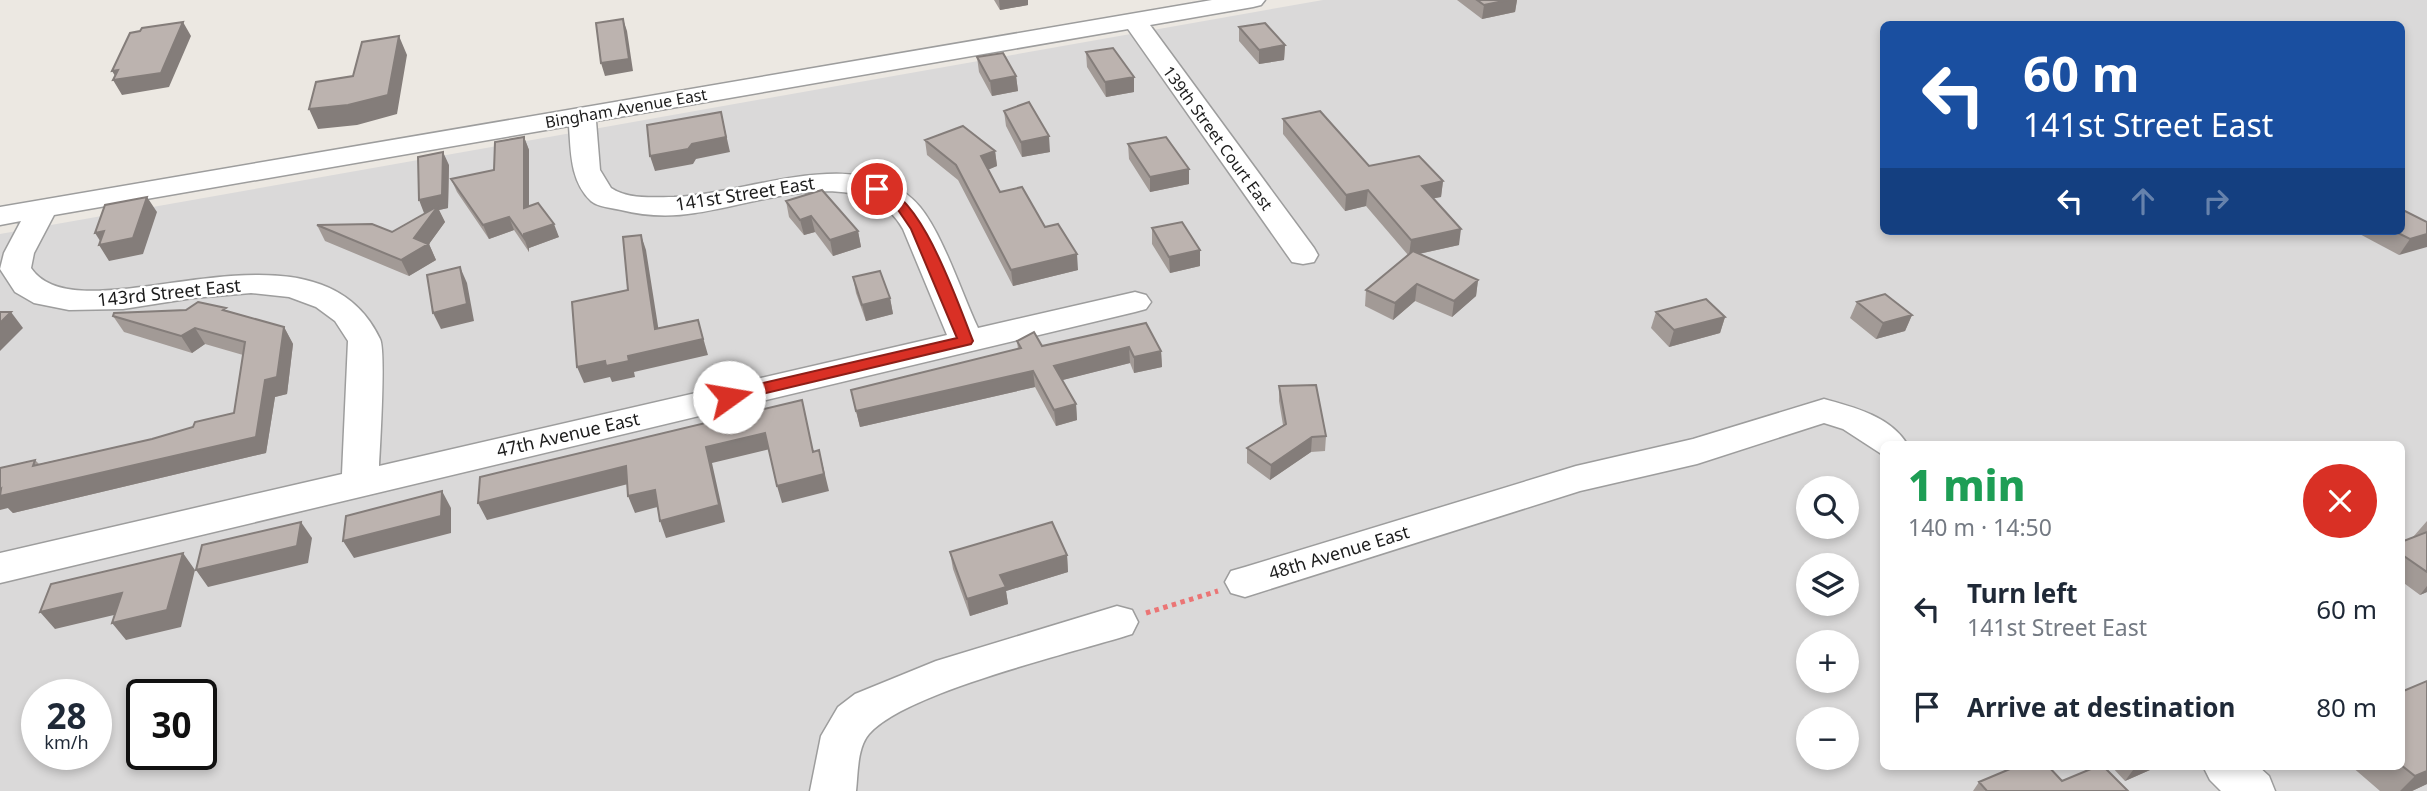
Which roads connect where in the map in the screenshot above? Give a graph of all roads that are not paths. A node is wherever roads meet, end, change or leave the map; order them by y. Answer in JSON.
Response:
{"nodes":[{"id":1,"x":1252,"y":0,"type":"edge"},
{"id":2,"x":1133,"y":20,"type":"junction"},
{"id":3,"x":582,"y":116,"type":"junction"},
{"id":4,"x":43,"y":209,"type":"junction"},
{"id":5,"x":0,"y":216,"type":"edge"},
{"id":6,"x":1303,"y":256,"type":"dead end"},
{"id":7,"x":1135,"y":302,"type":"dead end"},
{"id":8,"x":965,"y":341,"type":"junction"},
{"id":9,"x":1885,"y":441,"type":"edge"},
{"id":10,"x":360,"y":484,"type":"junction"},
{"id":11,"x":0,"y":568,"type":"edge"},
{"id":12,"x":1245,"y":582,"type":"road end"},
{"id":13,"x":1117,"y":622,"type":"road end"},
{"id":14,"x":2230,"y":770,"type":"edge"},
{"id":15,"x":834,"y":791,"type":"edge"},
{"id":16,"x":2252,"y":791,"type":"edge"}],
"edges":[{"from":1,"to":2,"type":"street","name":"Bingham Avenue East"},
{"from":2,"to":3,"type":"street","name":"Bingham Avenue East"},
{"from":2,"to":6,"type":"street","name":"139th Street Court East"},
{"from":3,"to":4,"type":"street","name":"Bingham Avenue East"},
{"from":3,"to":8,"type":"street","name":"141st Street East"},
{"from":4,"to":5,"type":"street","name":"Bingham Avenue East"},
{"from":4,"to":10,"type":"street","name":"143rd Street East"},
{"from":7,"to":8,"type":"street","name":"47th Avenue East"},
{"from":8,"to":10,"type":"street","name":"47th Avenue East"},
{"from":9,"to":12,"type":"street","name":"48th Avenue East"},
{"from":10,"to":11,"type":"street","name":"47th Avenue East"},
{"from":13,"to":15,"type":"street"},
{"from":14,"to":16,"type":"street"}]}
